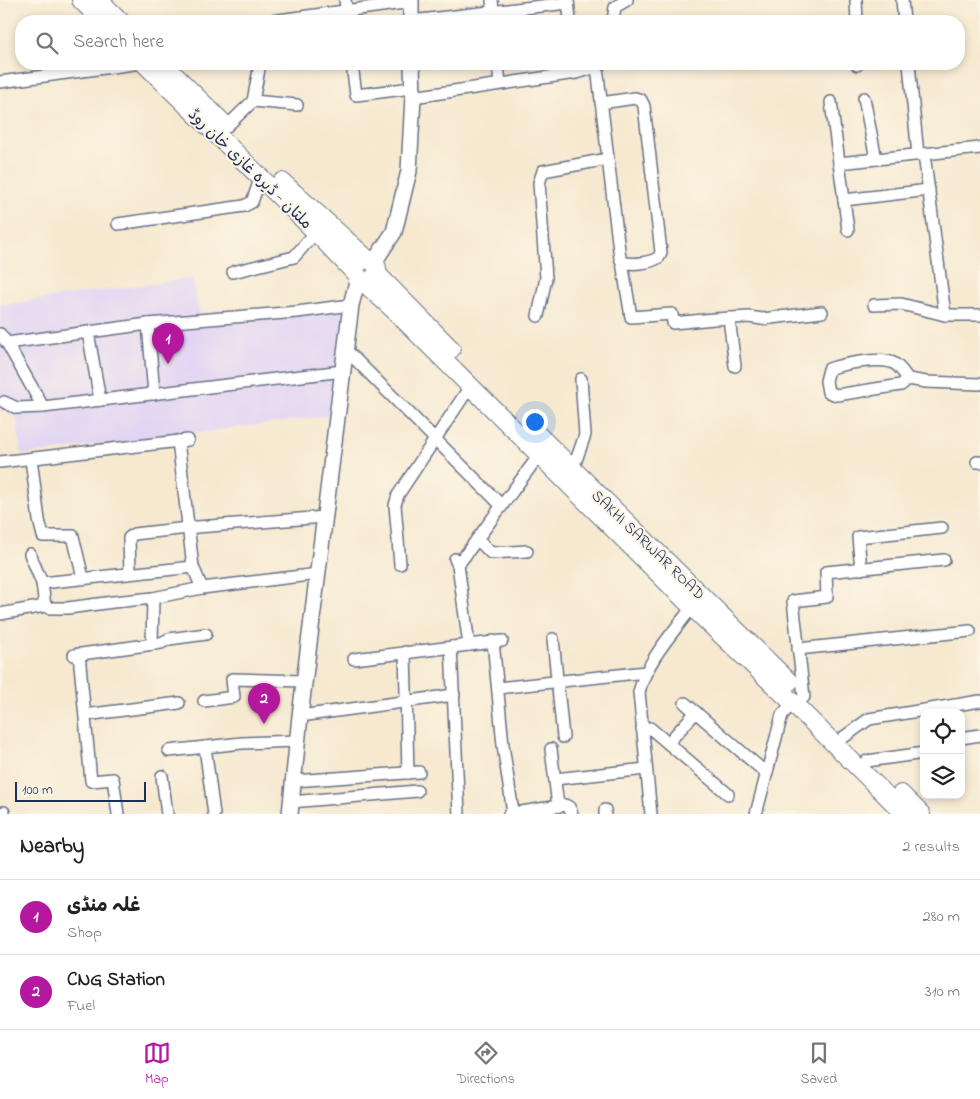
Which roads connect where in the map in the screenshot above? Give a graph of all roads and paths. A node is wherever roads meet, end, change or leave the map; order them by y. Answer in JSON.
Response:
{"nodes":[{"id":1,"x":81,"y":0,"type":"edge"},
{"id":2,"x":99,"y":0,"type":"edge"},
{"id":3,"x":627,"y":0,"type":"edge"},
{"id":4,"x":856,"y":0,"type":"edge"},
{"id":5,"x":902,"y":0,"type":"edge"},
{"id":6,"x":411,"y":1,"type":"edge"},
{"id":7,"x":568,"y":1,"type":"edge"},
{"id":8,"x":347,"y":11,"type":"edge"},
{"id":9,"x":493,"y":11,"type":"edge"},
{"id":10,"x":96,"y":15,"type":"edge"},
{"id":11,"x":114,"y":15,"type":"edge"},
{"id":12,"x":317,"y":15,"type":"edge"},
{"id":13,"x":411,"y":15,"type":"edge"},
{"id":14,"x":460,"y":15,"type":"edge"},
{"id":15,"x":569,"y":15,"type":"edge"},
{"id":16,"x":614,"y":15,"type":"edge"},
{"id":17,"x":857,"y":15,"type":"edge"},
{"id":18,"x":903,"y":15,"type":"edge"},
{"id":19,"x":89,"y":70,"type":"edge"},
{"id":20,"x":151,"y":70,"type":"edge"},
{"id":21,"x":169,"y":70,"type":"edge"},
{"id":22,"x":259,"y":70,"type":"edge"},
{"id":23,"x":353,"y":70,"type":"edge"},
{"id":24,"x":412,"y":70,"type":"edge"},
{"id":25,"x":499,"y":70,"type":"edge"},
{"id":26,"x":566,"y":70,"type":"edge"},
{"id":27,"x":599,"y":70,"type":"edge"},
{"id":28,"x":909,"y":70,"type":"edge"},
{"id":29,"x":0,"y":82,"type":"edge"},
{"id":30,"x":500,"y":84,"type":"junction"},
{"id":31,"x":412,"y":92,"type":"junction"},
{"id":32,"x":864,"y":98,"type":"dead end"},
{"id":33,"x":254,"y":101,"type":"junction"},
{"id":34,"x":831,"y":102,"type":"dead end"},
{"id":35,"x":602,"y":103,"type":"junction"},
{"id":36,"x":297,"y":105,"type":"dead end"},
{"id":37,"x":226,"y":127,"type":"junction"},
{"id":38,"x":980,"y":148,"type":"edge"},
{"id":39,"x":921,"y":154,"type":"junction"},
{"id":40,"x":608,"y":159,"type":"junction"},
{"id":41,"x":876,"y":159,"type":"junction"},
{"id":42,"x":839,"y":164,"type":"junction"},
{"id":43,"x":261,"y":177,"type":"junction"},
{"id":44,"x":929,"y":190,"type":"junction"},
{"id":45,"x":844,"y":200,"type":"junction"},
{"id":46,"x":118,"y":224,"type":"dead end"},
{"id":47,"x":848,"y":230,"type":"dead end"},
{"id":48,"x":316,"y":232,"type":"junction"},
{"id":49,"x":622,"y":262,"type":"junction"},
{"id":50,"x":366,"y":271,"type":"junction"},
{"id":51,"x":233,"y":272,"type":"dead end"},
{"id":52,"x":351,"y":305,"type":"junction"},
{"id":53,"x":874,"y":305,"type":"dead end"},
{"id":54,"x":822,"y":312,"type":"dead end"},
{"id":55,"x":980,"y":315,"type":"edge"},
{"id":56,"x":538,"y":316,"type":"dead end"},
{"id":57,"x":945,"y":316,"type":"junction"},
{"id":58,"x":729,"y":318,"type":"junction"},
{"id":59,"x":148,"y":324,"type":"junction"},
{"id":60,"x":88,"y":332,"type":"junction"},
{"id":61,"x":3,"y":338,"type":"edge"},
{"id":62,"x":345,"y":349,"type":"junction"},
{"id":63,"x":735,"y":366,"type":"dead end"},
{"id":64,"x":343,"y":371,"type":"junction"},
{"id":65,"x":581,"y":379,"type":"dead end"},
{"id":66,"x":908,"y":380,"type":"junction"},
{"id":67,"x":980,"y":384,"type":"edge"},
{"id":68,"x":471,"y":385,"type":"junction"},
{"id":69,"x":154,"y":394,"type":"junction"},
{"id":70,"x":100,"y":400,"type":"junction"},
{"id":71,"x":4,"y":402,"type":"dead end"},
{"id":72,"x":42,"y":407,"type":"junction"},
{"id":73,"x":435,"y":439,"type":"junction"},
{"id":74,"x":540,"y":454,"type":"junction"},
{"id":75,"x":31,"y":459,"type":"junction"},
{"id":76,"x":0,"y":462,"type":"edge"},
{"id":77,"x":573,"y":470,"type":"junction"},
{"id":78,"x":502,"y":506,"type":"junction"},
{"id":79,"x":325,"y":517,"type":"junction"},
{"id":80,"x":189,"y":528,"type":"junction"},
{"id":81,"x":942,"y":528,"type":"dead end"},
{"id":82,"x":477,"y":539,"type":"junction"},
{"id":83,"x":527,"y":551,"type":"dead end"},
{"id":84,"x":30,"y":554,"type":"dead end"},
{"id":85,"x":944,"y":560,"type":"dead end"},
{"id":86,"x":400,"y":564,"type":"dead end"},
{"id":87,"x":193,"y":568,"type":"junction"},
{"id":88,"x":861,"y":569,"type":"junction"},
{"id":89,"x":130,"y":573,"type":"junction"},
{"id":90,"x":318,"y":574,"type":"junction"},
{"id":91,"x":83,"y":578,"type":"junction"},
{"id":92,"x":42,"y":583,"type":"junction"},
{"id":93,"x":202,"y":588,"type":"junction"},
{"id":94,"x":153,"y":598,"type":"junction"},
{"id":95,"x":45,"y":606,"type":"junction"},
{"id":96,"x":692,"y":606,"type":"junction"},
{"id":97,"x":0,"y":614,"type":"edge"},
{"id":98,"x":970,"y":631,"type":"dead end"},
{"id":99,"x":206,"y":634,"type":"dead end"},
{"id":100,"x":553,"y":639,"type":"dead end"},
{"id":101,"x":152,"y":644,"type":"junction"},
{"id":102,"x":468,"y":645,"type":"junction"},
{"id":103,"x":450,"y":647,"type":"junction"},
{"id":104,"x":798,"y":649,"type":"junction"},
{"id":105,"x":405,"y":652,"type":"junction"},
{"id":106,"x":354,"y":659,"type":"dead end"},
{"id":107,"x":646,"y":672,"type":"junction"},
{"id":108,"x":304,"y":681,"type":"junction"},
{"id":109,"x":558,"y":682,"type":"junction"},
{"id":110,"x":498,"y":688,"type":"junction"},
{"id":111,"x":454,"y":695,"type":"junction"},
{"id":112,"x":798,"y":700,"type":"junction"},
{"id":113,"x":204,"y":701,"type":"dead end"},
{"id":114,"x":980,"y":701,"type":"edge"},
{"id":115,"x":405,"y":702,"type":"junction"},
{"id":116,"x":180,"y":703,"type":"dead end"},
{"id":117,"x":686,"y":703,"type":"dead end"},
{"id":118,"x":696,"y":712,"type":"junction"},
{"id":119,"x":85,"y":715,"type":"junction"},
{"id":120,"x":300,"y":716,"type":"junction"},
{"id":121,"x":642,"y":729,"type":"junction"},
{"id":122,"x":980,"y":736,"type":"edge"},
{"id":123,"x":563,"y":737,"type":"dead end"},
{"id":124,"x":844,"y":737,"type":"junction"},
{"id":125,"x":965,"y":738,"type":"edge"},
{"id":126,"x":298,"y":741,"type":"junction"},
{"id":127,"x":668,"y":744,"type":"junction"},
{"id":128,"x":205,"y":747,"type":"junction"},
{"id":129,"x":551,"y":748,"type":"dead end"},
{"id":130,"x":170,"y":751,"type":"dead end"},
{"id":131,"x":920,"y":754,"type":"edge"},
{"id":132,"x":867,"y":761,"type":"junction"},
{"id":133,"x":646,"y":769,"type":"junction"},
{"id":134,"x":766,"y":773,"type":"junction"},
{"id":135,"x":162,"y":776,"type":"dead end"},
{"id":136,"x":555,"y":779,"type":"junction"},
{"id":137,"x":294,"y":781,"type":"junction"},
{"id":138,"x":417,"y":792,"type":"dead end"},
{"id":139,"x":728,"y":794,"type":"dead end"},
{"id":140,"x":558,"y":806,"type":"junction"},
{"id":141,"x":291,"y":808,"type":"edge"},
{"id":142,"x":118,"y":814,"type":"edge"},
{"id":143,"x":167,"y":814,"type":"edge"},
{"id":144,"x":214,"y":814,"type":"edge"},
{"id":145,"x":459,"y":814,"type":"edge"},
{"id":146,"x":511,"y":814,"type":"edge"},
{"id":147,"x":572,"y":814,"type":"edge"},
{"id":148,"x":651,"y":814,"type":"edge"},
{"id":149,"x":756,"y":814,"type":"edge"},
{"id":150,"x":905,"y":814,"type":"edge"},
{"id":151,"x":921,"y":814,"type":"edge"}],
"edges":[{"from":1,"to":10,"type":"highway"},
{"from":2,"to":11,"type":"highway"},
{"from":3,"to":16,"type":"street"},
{"from":4,"to":17,"type":"street"},
{"from":5,"to":18,"type":"street"},
{"from":6,"to":8,"type":"street"},
{"from":6,"to":13,"type":"main road"},
{"from":7,"to":9,"type":"street"},
{"from":7,"to":15,"type":"street"},
{"from":8,"to":12,"type":"street"},
{"from":9,"to":14,"type":"street"},
{"from":19,"to":29,"type":"street"},
{"from":20,"to":43,"type":"highway","name":"ملتان - ڈیرہ غازی خان روڈ"},
{"from":21,"to":37,"type":"highway","name":"ملتان - ڈیرہ غازی خان روڈ"},
{"from":22,"to":33,"type":"street"},
{"from":23,"to":31,"type":"street"},
{"from":24,"to":31,"type":"main road"},
{"from":25,"to":30,"type":"street"},
{"from":26,"to":30,"type":"street"},
{"from":27,"to":35,"type":"street"},
{"from":28,"to":39,"type":"street"},
{"from":30,"to":31,"type":"street"},
{"from":31,"to":50,"type":"main road"},
{"from":32,"to":41,"type":"street"},
{"from":33,"to":36,"type":"street"},
{"from":33,"to":37,"type":"street"},
{"from":34,"to":42,"type":"street"},
{"from":35,"to":40,"type":"street"},
{"from":35,"to":49,"type":"street"},
{"from":37,"to":50,"type":"highway","name":"ملتان - ڈیرہ غازی خان روڈ"},
{"from":38,"to":39,"type":"street"},
{"from":39,"to":41,"type":"street"},
{"from":39,"to":44,"type":"street"},
{"from":40,"to":49,"type":"street"},
{"from":40,"to":56,"type":"street"},
{"from":41,"to":42,"type":"street"},
{"from":42,"to":45,"type":"street"},
{"from":43,"to":46,"type":"street"},
{"from":43,"to":48,"type":"highway","name":"ملتان - ڈیرہ غازی خان روڈ"},
{"from":44,"to":45,"type":"street"},
{"from":44,"to":57,"type":"street"},
{"from":45,"to":47,"type":"street"},
{"from":48,"to":50,"type":"highway","name":"ملتان - ڈیرہ غازی خان روڈ"},
{"from":48,"to":51,"type":"street"},
{"from":49,"to":58,"type":"street"},
{"from":50,"to":52,"type":"main road"},
{"from":50,"to":68,"type":"highway","name":"SAKHI SARWAR ROAD"},
{"from":50,"to":77,"type":"highway","name":"SAKHI SARWAR ROAD"},
{"from":52,"to":59,"type":"street"},
{"from":52,"to":62,"type":"main road"},
{"from":53,"to":57,"type":"street"},
{"from":54,"to":58,"type":"street"},
{"from":55,"to":57,"type":"street"},
{"from":58,"to":63,"type":"street"},
{"from":59,"to":60,"type":"street"},
{"from":59,"to":69,"type":"street"},
{"from":60,"to":61,"type":"street"},
{"from":60,"to":70,"type":"street"},
{"from":61,"to":72,"type":"street"},
{"from":62,"to":64,"type":"main road"},
{"from":62,"to":73,"type":"street"},
{"from":64,"to":69,"type":"street"},
{"from":64,"to":79,"type":"main road"},
{"from":65,"to":77,"type":"street"},
{"from":66,"to":66,"type":"street"},
{"from":66,"to":67,"type":"street"},
{"from":68,"to":73,"type":"street"},
{"from":68,"to":74,"type":"highway","name":"SAKHI SARWAR ROAD"},
{"from":69,"to":70,"type":"street"},
{"from":70,"to":72,"type":"street"},
{"from":71,"to":72,"type":"street"},
{"from":73,"to":78,"type":"street"},
{"from":73,"to":86,"type":"street"},
{"from":74,"to":78,"type":"street"},
{"from":74,"to":96,"type":"highway","name":"SAKHI SARWAR ROAD"},
{"from":75,"to":76,"type":"street"},
{"from":75,"to":80,"type":"street"},
{"from":75,"to":91,"type":"street"},
{"from":77,"to":112,"type":"highway","name":"SAKHI SARWAR ROAD"},
{"from":78,"to":82,"type":"street"},
{"from":79,"to":80,"type":"street"},
{"from":79,"to":90,"type":"main road"},
{"from":80,"to":87,"type":"street"},
{"from":80,"to":89,"type":"street"},
{"from":81,"to":88,"type":"street"},
{"from":82,"to":83,"type":"street"},
{"from":82,"to":102,"type":"street"},
{"from":84,"to":92,"type":"street"},
{"from":85,"to":88,"type":"street"},
{"from":87,"to":89,"type":"street"},
{"from":87,"to":93,"type":"street"},
{"from":88,"to":104,"type":"street"},
{"from":89,"to":91,"type":"street"},
{"from":90,"to":93,"type":"street"},
{"from":90,"to":108,"type":"main road"},
{"from":91,"to":92,"type":"street"},
{"from":92,"to":95,"type":"street"},
{"from":93,"to":94,"type":"street"},
{"from":94,"to":95,"type":"street"},
{"from":94,"to":101,"type":"street"},
{"from":95,"to":97,"type":"street"},
{"from":96,"to":107,"type":"street"},
{"from":96,"to":112,"type":"highway","name":"SAKHI SARWAR ROAD"},
{"from":98,"to":104,"type":"street"},
{"from":99,"to":101,"type":"street"},
{"from":100,"to":109,"type":"street"},
{"from":101,"to":119,"type":"street"},
{"from":102,"to":103,"type":"street"},
{"from":102,"to":110,"type":"street"},
{"from":103,"to":105,"type":"street"},
{"from":103,"to":111,"type":"street"},
{"from":104,"to":112,"type":"street"},
{"from":105,"to":106,"type":"street"},
{"from":105,"to":115,"type":"street"},
{"from":107,"to":109,"type":"street"},
{"from":107,"to":121,"type":"street"},
{"from":108,"to":113,"type":"street"},
{"from":108,"to":120,"type":"main road"},
{"from":109,"to":110,"type":"street"},
{"from":109,"to":123,"type":"street"},
{"from":110,"to":146,"type":"street"},
{"from":111,"to":115,"type":"street"},
{"from":111,"to":145,"type":"street"},
{"from":112,"to":124,"type":"highway","name":"SAKHI SARWAR ROAD"},
{"from":112,"to":134,"type":"street"},
{"from":112,"to":150,"type":"highway","name":"SAKHI SARWAR ROAD"},
{"from":114,"to":124,"type":"street"},
{"from":115,"to":120,"type":"street"},
{"from":115,"to":137,"type":"street"},
{"from":116,"to":119,"type":"street"},
{"from":117,"to":118,"type":"street"},
{"from":118,"to":127,"type":"street"},
{"from":118,"to":134,"type":"street"},
{"from":119,"to":142,"type":"street"},
{"from":120,"to":126,"type":"main road"},
{"from":121,"to":127,"type":"street"},
{"from":121,"to":133,"type":"street"},
{"from":122,"to":125,"type":"street"},
{"from":124,"to":132,"type":"highway","name":"SAKHI SARWAR ROAD"},
{"from":126,"to":128,"type":"street"},
{"from":126,"to":137,"type":"main road"},
{"from":127,"to":139,"type":"street"},
{"from":128,"to":130,"type":"street"},
{"from":128,"to":144,"type":"street"},
{"from":129,"to":136,"type":"street"},
{"from":131,"to":132,"type":"street"},
{"from":132,"to":151,"type":"highway","name":"SAKHI SARWAR ROAD"},
{"from":133,"to":136,"type":"street"},
{"from":133,"to":148,"type":"street"},
{"from":134,"to":149,"type":"street"},
{"from":135,"to":143,"type":"street"},
{"from":136,"to":140,"type":"street"},
{"from":137,"to":141,"type":"main road"},
{"from":138,"to":141,"type":"street"},
{"from":140,"to":146,"type":"street"},
{"from":140,"to":147,"type":"street"}]}
